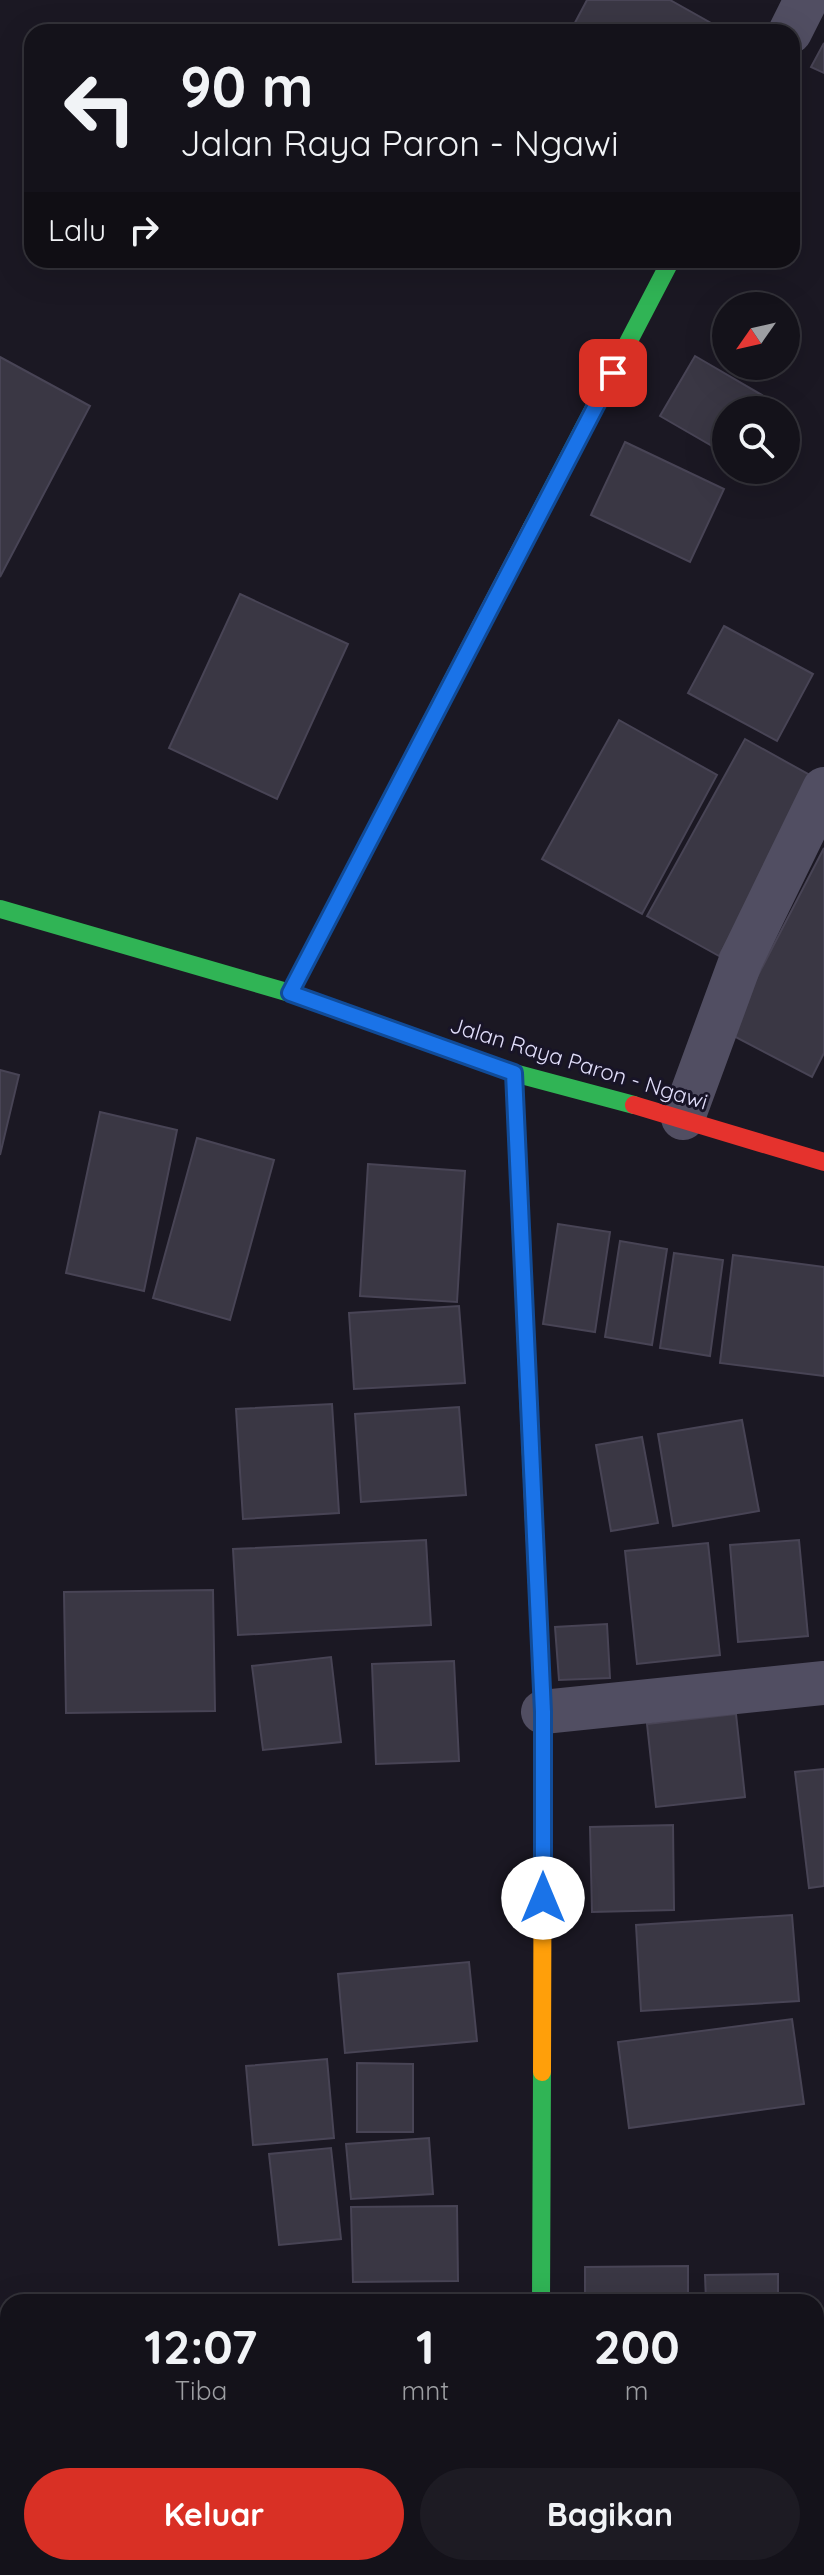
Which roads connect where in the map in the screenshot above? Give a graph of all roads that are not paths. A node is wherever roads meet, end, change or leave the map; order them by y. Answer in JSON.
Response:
{"nodes":[{"id":1,"x":806,"y":0,"type":"edge"},
{"id":2,"x":794,"y":24,"type":"edge"},
{"id":3,"x":667,"y":268,"type":"edge"},
{"id":4,"x":824,"y":789,"type":"edge"},
{"id":5,"x":0,"y":909,"type":"edge"},
{"id":6,"x":290,"y":993,"type":"junction"},
{"id":7,"x":514,"y":1073,"type":"junction"},
{"id":8,"x":683,"y":1118,"type":"junction"},
{"id":9,"x":824,"y":1162,"type":"edge"},
{"id":10,"x":824,"y":1683,"type":"edge"},
{"id":11,"x":543,"y":1712,"type":"junction"},
{"id":12,"x":541,"y":2294,"type":"edge"}],
"edges":[{"from":1,"to":2,"type":"street"},
{"from":3,"to":6,"type":"street"},
{"from":4,"to":8,"type":"street"},
{"from":5,"to":6,"type":"street","name":"Jalan Raya Paron - Ngawi"},
{"from":6,"to":7,"type":"street","name":"Jalan Raya Paron - Ngawi"},
{"from":7,"to":8,"type":"street","name":"Jalan Raya Paron - Ngawi"},
{"from":7,"to":11,"type":"street"},
{"from":8,"to":9,"type":"street","name":"Jalan Raya Paron - Ngawi"},
{"from":10,"to":11,"type":"street"},
{"from":11,"to":12,"type":"street"}]}
